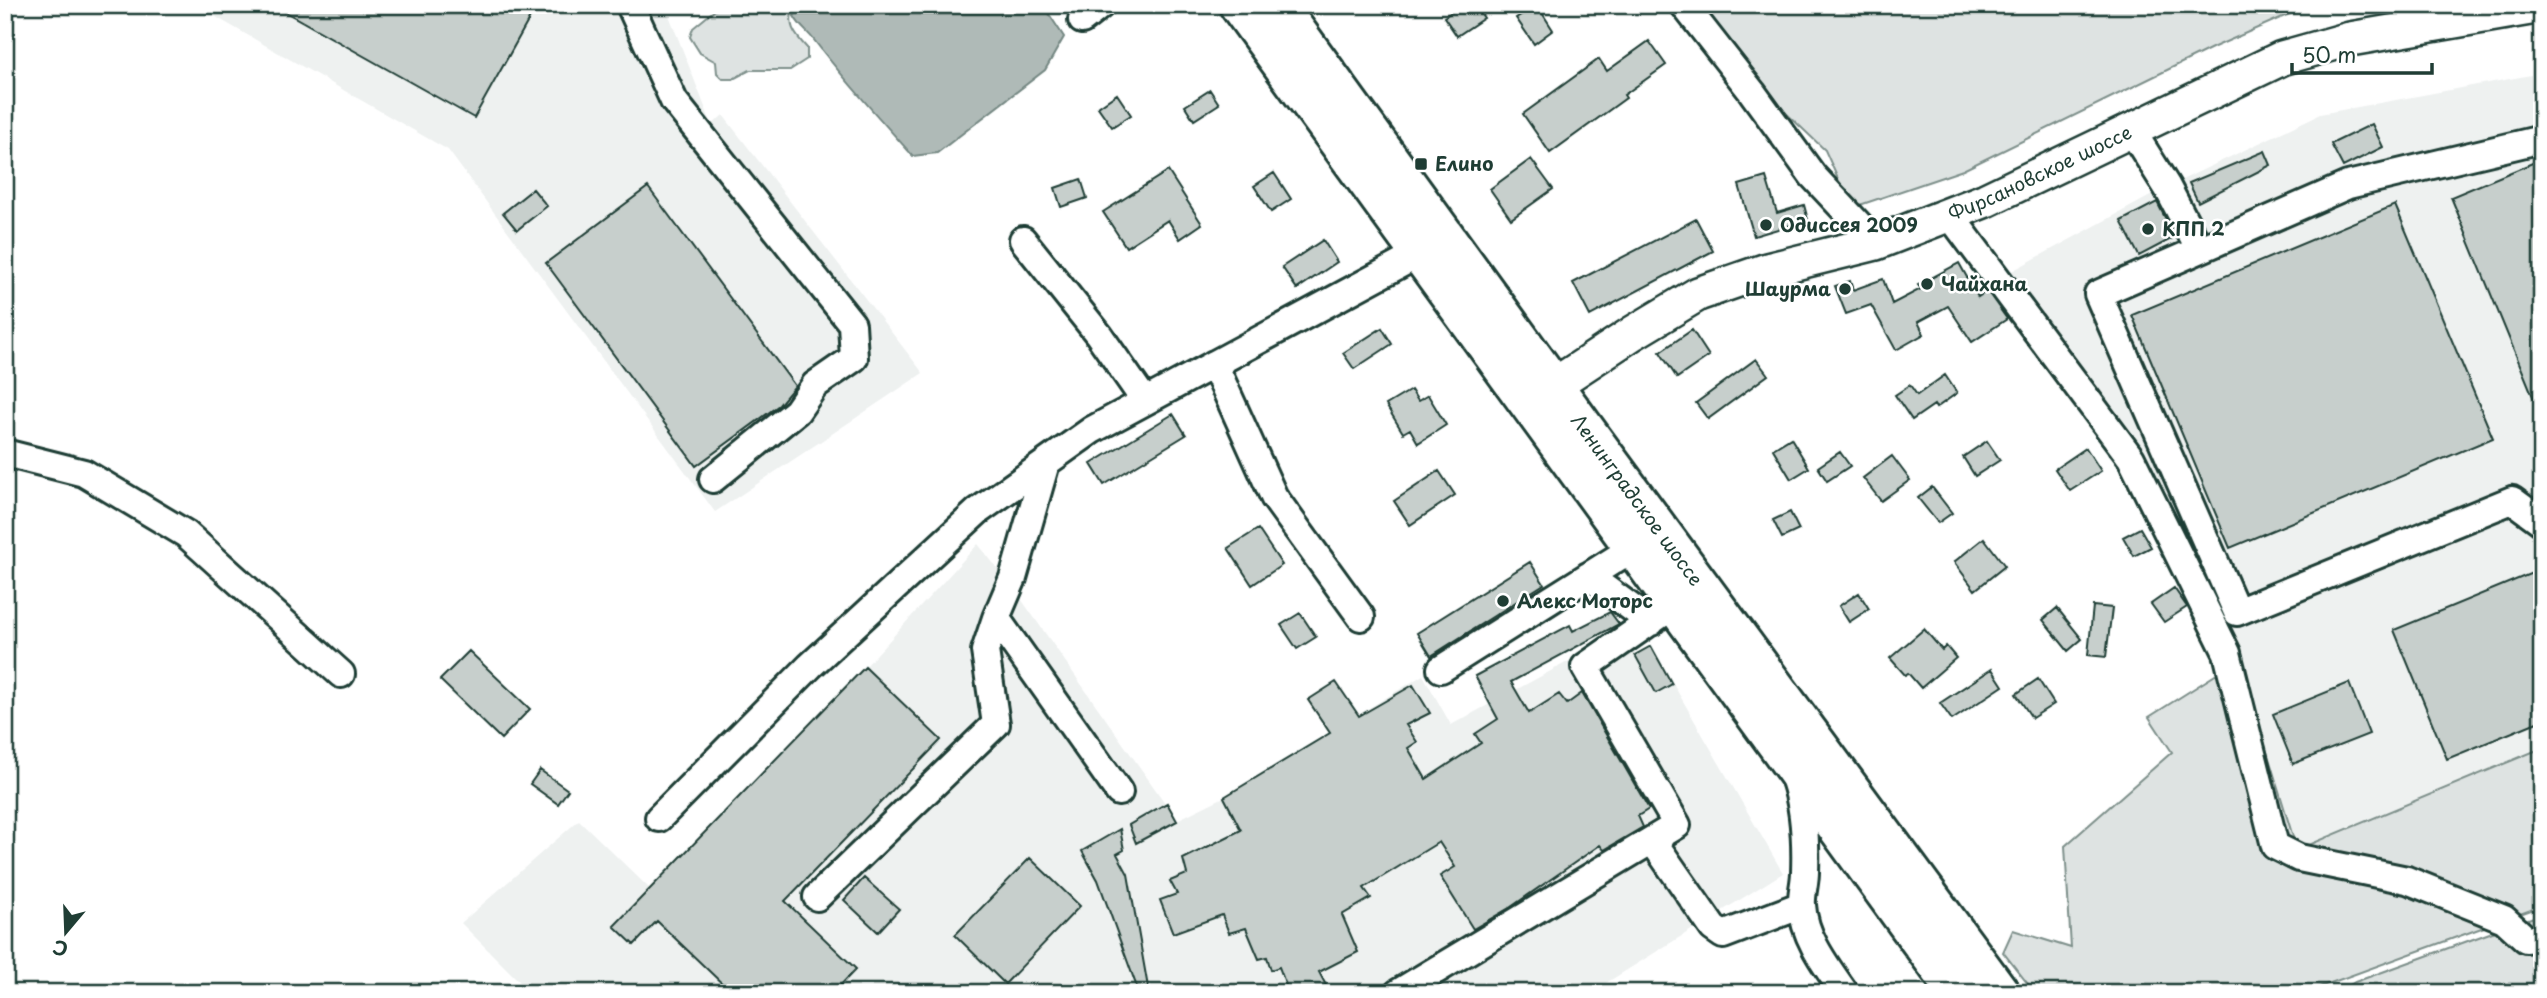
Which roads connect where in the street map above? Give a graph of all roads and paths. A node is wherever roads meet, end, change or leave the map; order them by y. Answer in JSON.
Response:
{"nodes":[{"id":1,"x":630,"y":5,"type":"edge"},
{"id":2,"x":1239,"y":5,"type":"edge"},
{"id":3,"x":1277,"y":5,"type":"edge"},
{"id":4,"x":1684,"y":5,"type":"edge"},
{"id":5,"x":2542,"y":6,"type":"edge"},
{"id":6,"x":2132,"y":131,"type":"junction"},
{"id":7,"x":2542,"y":139,"type":"edge"},
{"id":8,"x":1949,"y":214,"type":"junction"},
{"id":9,"x":1023,"y":240,"type":"dead end"},
{"id":10,"x":1877,"y":243,"type":"junction"},
{"id":11,"x":2199,"y":248,"type":"junction"},
{"id":12,"x":1419,"y":254,"type":"junction"},
{"id":13,"x":1214,"y":364,"type":"junction"},
{"id":14,"x":1554,"y":385,"type":"junction"},
{"id":15,"x":1145,"y":401,"type":"junction"},
{"id":16,"x":5,"y":453,"type":"edge"},
{"id":17,"x":1046,"y":463,"type":"junction"},
{"id":18,"x":713,"y":479,"type":"dead end"},
{"id":19,"x":2542,"y":523,"type":"edge"},
{"id":20,"x":1633,"y":548,"type":"junction"},
{"id":21,"x":1588,"y":576,"type":"junction"},
{"id":22,"x":1662,"y":614,"type":"junction"},
{"id":23,"x":1361,"y":617,"type":"dead end"},
{"id":24,"x":996,"y":618,"type":"junction"},
{"id":25,"x":1441,"y":669,"type":"dead end"},
{"id":26,"x":341,"y":674,"type":"dead end"},
{"id":27,"x":1789,"y":762,"type":"junction"},
{"id":28,"x":1119,"y":792,"type":"dead end"},
{"id":29,"x":659,"y":818,"type":"dead end"},
{"id":30,"x":1652,"y":840,"type":"junction"},
{"id":31,"x":817,"y":897,"type":"dead end"},
{"id":32,"x":1802,"y":905,"type":"junction"},
{"id":33,"x":2526,"y":939,"type":"dead end"},
{"id":34,"x":1398,"y":993,"type":"edge"},
{"id":35,"x":1845,"y":993,"type":"edge"},
{"id":36,"x":1958,"y":993,"type":"edge"},
{"id":37,"x":2000,"y":993,"type":"edge"}],
"edges":[{"from":1,"to":18,"type":"street"},
{"from":2,"to":12,"type":"highway","name":"Ленинградское шоссе"},
{"from":3,"to":14,"type":"highway","name":"Ленинградское шоссе"},
{"from":4,"to":10,"type":"street"},
{"from":5,"to":6,"type":"main road","name":"Фирсановское шоссе"},
{"from":6,"to":8,"type":"main road","name":"Фирсановское шоссе"},
{"from":6,"to":11,"type":"street"},
{"from":7,"to":11,"type":"street"},
{"from":8,"to":10,"type":"main road","name":"Фирсановское шоссе"},
{"from":8,"to":33,"type":"street"},
{"from":9,"to":15,"type":"street"},
{"from":10,"to":14,"type":"main road","name":"Фирсановское шоссе"},
{"from":11,"to":19,"type":"street"},
{"from":12,"to":13,"type":"street"},
{"from":12,"to":20,"type":"highway","name":"Ленинградское шоссе"},
{"from":13,"to":15,"type":"street"},
{"from":13,"to":23,"type":"street"},
{"from":14,"to":37,"type":"highway","name":"Ленинградское шоссе"},
{"from":15,"to":17,"type":"street"},
{"from":16,"to":26,"type":"street"},
{"from":17,"to":24,"type":"street"},
{"from":17,"to":29,"type":"street"},
{"from":20,"to":21,"type":"street"},
{"from":20,"to":22,"type":"highway","name":"Ленинградское шоссе"},
{"from":21,"to":22,"type":"street"},
{"from":21,"to":25,"type":"street"},
{"from":22,"to":27,"type":"highway","name":"Ленинградское шоссе"},
{"from":22,"to":30,"type":"street"},
{"from":24,"to":28,"type":"street"},
{"from":24,"to":31,"type":"street"},
{"from":27,"to":32,"type":"street"},
{"from":27,"to":36,"type":"highway","name":"Ленинградское шоссе"},
{"from":30,"to":32,"type":"street"},
{"from":30,"to":34,"type":"street"},
{"from":32,"to":35,"type":"street"}]}
